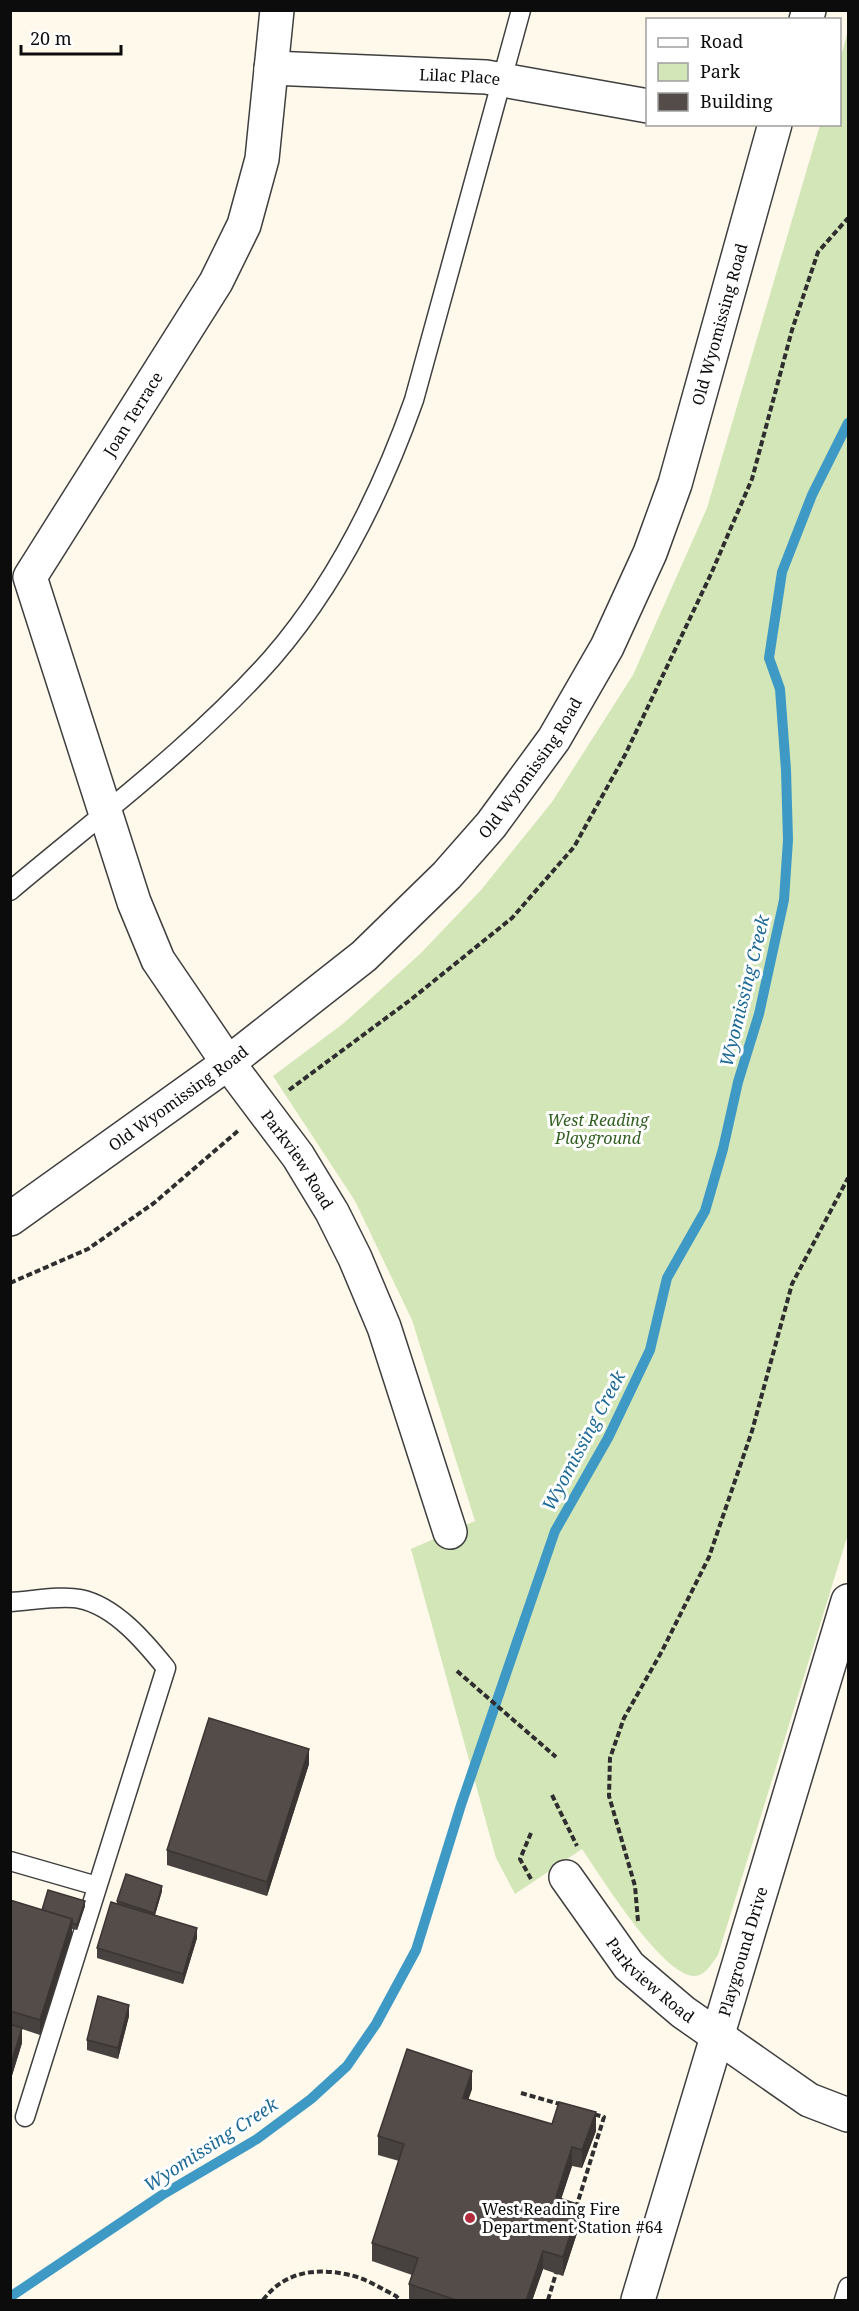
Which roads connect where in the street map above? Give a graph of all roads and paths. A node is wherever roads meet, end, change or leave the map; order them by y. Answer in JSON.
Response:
{"nodes":[{"id":1,"x":277,"y":10,"type":"edge"},
{"id":2,"x":521,"y":10,"type":"edge"},
{"id":3,"x":271,"y":69,"type":"junction"},
{"id":4,"x":501,"y":80,"type":"junction"},
{"id":5,"x":646,"y":106,"type":"edge"},
{"id":6,"x":767,"y":126,"type":"edge"},
{"id":7,"x":106,"y":809,"type":"junction"},
{"id":8,"x":10,"y":891,"type":"edge"},
{"id":9,"x":228,"y":1063,"type":"junction"},
{"id":10,"x":262,"y":1109,"type":"junction"},
{"id":11,"x":849,"y":1178,"type":"edge"},
{"id":12,"x":10,"y":1219,"type":"edge"},
{"id":13,"x":10,"y":1283,"type":"edge"},
{"id":14,"x":450,"y":1532,"type":"dead end"},
{"id":15,"x":849,"y":1601,"type":"edge"},
{"id":16,"x":10,"y":1602,"type":"edge"},
{"id":17,"x":457,"y":1671,"type":"dead end"},
{"id":18,"x":556,"y":1757,"type":"dead end"},
{"id":19,"x":552,"y":1795,"type":"dead end"},
{"id":20,"x":531,"y":1833,"type":"dead end"},
{"id":21,"x":578,"y":1847,"type":"dead end"},
{"id":22,"x":10,"y":1861,"type":"edge"},
{"id":23,"x":566,"y":1877,"type":"dead end"},
{"id":24,"x":531,"y":1879,"type":"dead end"},
{"id":25,"x":97,"y":1886,"type":"junction"},
{"id":26,"x":639,"y":1916,"type":"dead end"},
{"id":27,"x":716,"y":2036,"type":"junction"},
{"id":28,"x":521,"y":2093,"type":"dead end"},
{"id":29,"x":573,"y":2108,"type":"edge"},
{"id":30,"x":583,"y":2111,"type":"edge"},
{"id":31,"x":849,"y":2115,"type":"edge"},
{"id":32,"x":25,"y":2117,"type":"dead end"},
{"id":33,"x":574,"y":2214,"type":"edge"},
{"id":34,"x":558,"y":2268,"type":"edge"},
{"id":35,"x":849,"y":2287,"type":"edge"},
{"id":36,"x":263,"y":2301,"type":"edge"},
{"id":37,"x":400,"y":2301,"type":"edge"},
{"id":38,"x":548,"y":2301,"type":"edge"},
{"id":39,"x":638,"y":2301,"type":"edge"},
{"id":40,"x":844,"y":2301,"type":"edge"}],
"edges":[{"from":1,"to":3,"type":"street","name":"Joan Terrace"},
{"from":2,"to":4,"type":"lane"},
{"from":3,"to":4,"type":"street","name":"Lilac Place"},
{"from":3,"to":7,"type":"street","name":"Joan Terrace"},
{"from":4,"to":5,"type":"street","name":"Lilac Place"},
{"from":4,"to":7,"type":"lane"},
{"from":6,"to":9,"type":"street","name":"Old Wyomissing Road"},
{"from":7,"to":8,"type":"lane"},
{"from":7,"to":9,"type":"street","name":"Parkview Road"},
{"from":9,"to":10,"type":"street","name":"Parkview Road"},
{"from":9,"to":12,"type":"street","name":"Old Wyomissing Road"},
{"from":10,"to":13,"type":"path"},
{"from":10,"to":14,"type":"street","name":"Parkview Road"},
{"from":11,"to":26,"type":"path"},
{"from":15,"to":27,"type":"street","name":"Playground Drive"},
{"from":16,"to":25,"type":"lane"},
{"from":17,"to":18,"type":"path"},
{"from":19,"to":21,"type":"path"},
{"from":20,"to":24,"type":"path"},
{"from":22,"to":25,"type":"lane"},
{"from":23,"to":27,"type":"street","name":"Parkview Road"},
{"from":25,"to":32,"type":"lane"},
{"from":27,"to":31,"type":"street","name":"Parkview Road"},
{"from":27,"to":39,"type":"street","name":"Playground Drive"},
{"from":28,"to":29,"type":"path"},
{"from":30,"to":33,"type":"path"},
{"from":34,"to":38,"type":"path"},
{"from":35,"to":40,"type":"lane"},
{"from":36,"to":37,"type":"path"}]}
